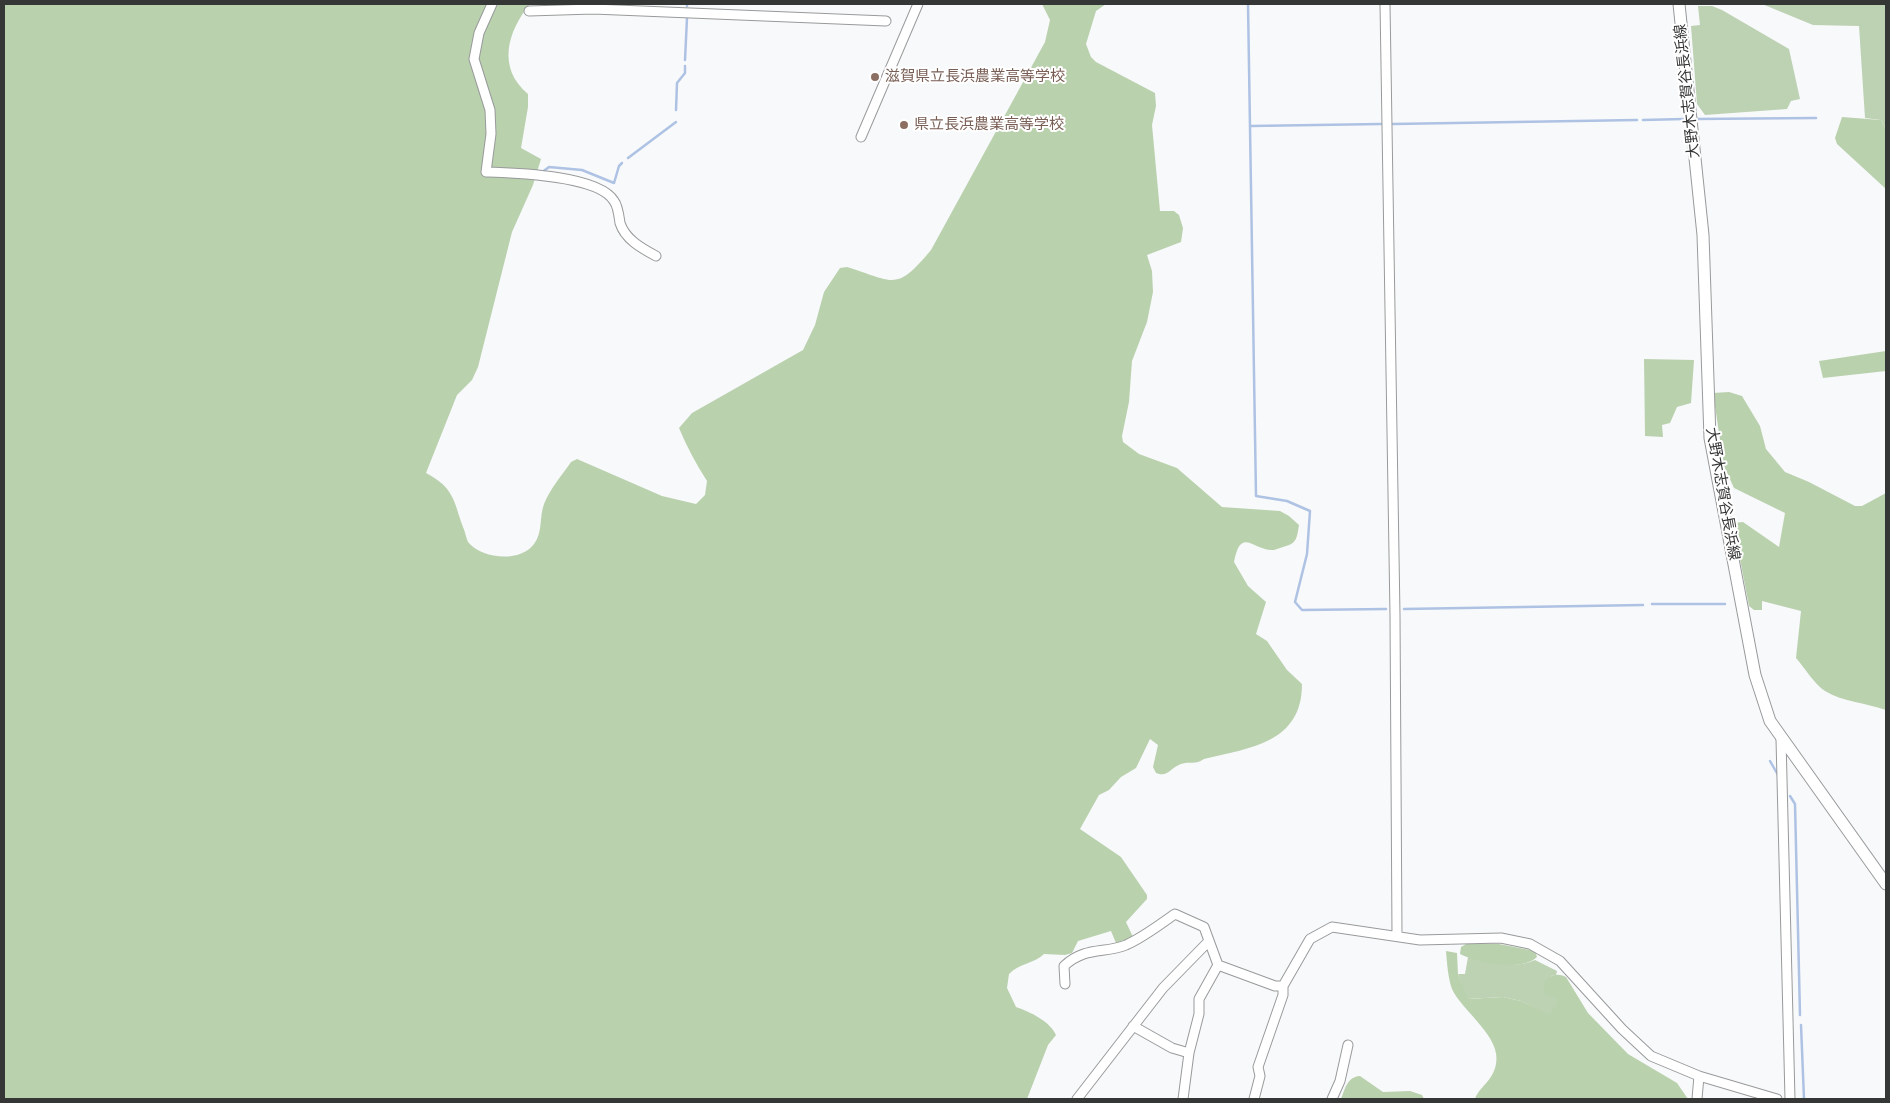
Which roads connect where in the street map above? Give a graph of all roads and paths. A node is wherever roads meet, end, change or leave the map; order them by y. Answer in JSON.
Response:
{"nodes":[{"id":1,"x":492,"y":4,"type":"edge"},
{"id":2,"x":918,"y":4,"type":"edge"},
{"id":3,"x":1386,"y":4,"type":"edge"},
{"id":4,"x":1679,"y":4,"type":"edge"},
{"id":5,"x":530,"y":11,"type":"dead end"},
{"id":6,"x":886,"y":21,"type":"dead end"},
{"id":7,"x":861,"y":137,"type":"dead end"},
{"id":8,"x":656,"y":256,"type":"dead end"},
{"id":9,"x":1781,"y":739,"type":"junction"},
{"id":10,"x":1886,"y":884,"type":"edge"},
{"id":11,"x":1397,"y":936,"type":"junction"},
{"id":12,"x":1208,"y":942,"type":"junction"},
{"id":13,"x":1218,"y":965,"type":"junction"},
{"id":14,"x":1064,"y":984,"type":"dead end"},
{"id":15,"x":1283,"y":986,"type":"junction"},
{"id":16,"x":1134,"y":1026,"type":"junction"},
{"id":17,"x":1348,"y":1045,"type":"dead end"},
{"id":18,"x":1189,"y":1053,"type":"junction"},
{"id":19,"x":1699,"y":1076,"type":"junction"},
{"id":20,"x":1077,"y":1099,"type":"edge"},
{"id":21,"x":1183,"y":1099,"type":"edge"},
{"id":22,"x":1254,"y":1099,"type":"edge"},
{"id":23,"x":1332,"y":1099,"type":"edge"},
{"id":24,"x":1697,"y":1099,"type":"edge"},
{"id":25,"x":1777,"y":1099,"type":"edge"},
{"id":26,"x":1790,"y":1099,"type":"edge"}],
"edges":[{"from":1,"to":8,"type":"street"},
{"from":2,"to":7,"type":"street"},
{"from":3,"to":11,"type":"street"},
{"from":4,"to":9,"type":"main road","name":"大野木志賀谷長浜線"},
{"from":5,"to":6,"type":"street"},
{"from":9,"to":10,"type":"main road","name":"大野木志賀谷長浜線"},
{"from":9,"to":26,"type":"street"},
{"from":11,"to":15,"type":"street"},
{"from":11,"to":19,"type":"street"},
{"from":12,"to":13,"type":"street"},
{"from":12,"to":14,"type":"street"},
{"from":12,"to":16,"type":"street"},
{"from":13,"to":15,"type":"street"},
{"from":13,"to":18,"type":"street"},
{"from":15,"to":22,"type":"street"},
{"from":16,"to":18,"type":"street"},
{"from":16,"to":20,"type":"street"},
{"from":17,"to":23,"type":"street"},
{"from":18,"to":21,"type":"street"},
{"from":19,"to":24,"type":"street"},
{"from":19,"to":25,"type":"street"}]}
